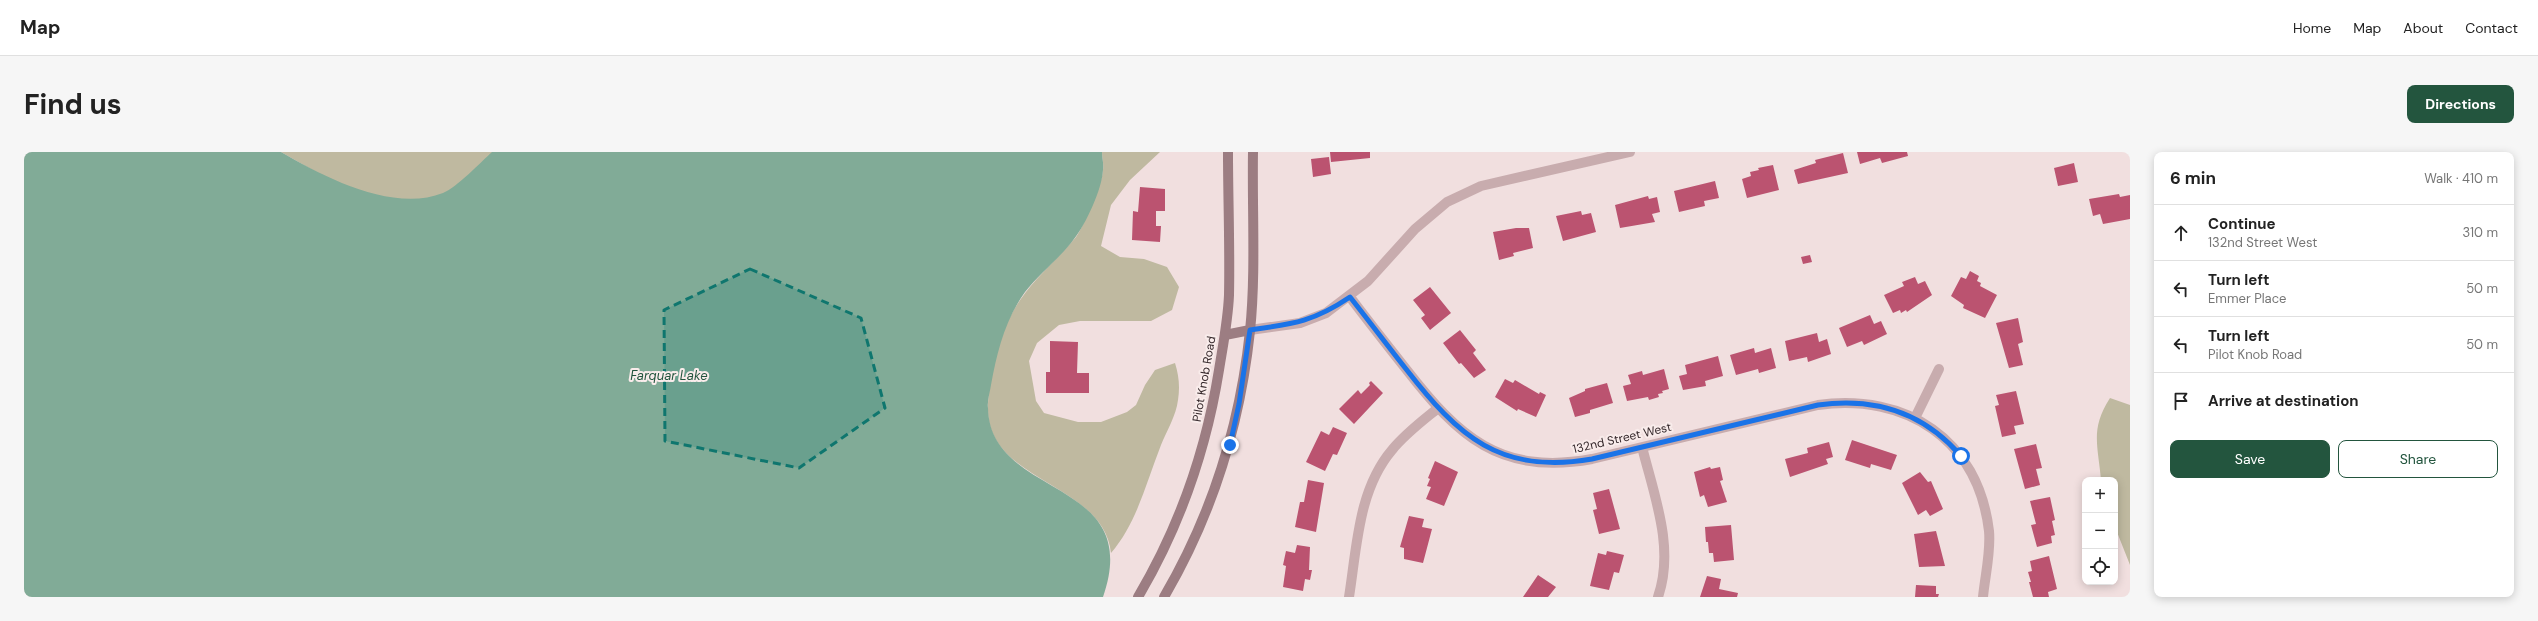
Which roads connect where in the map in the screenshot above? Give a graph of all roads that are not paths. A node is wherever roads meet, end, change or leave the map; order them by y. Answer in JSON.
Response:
{"nodes":[{"id":1,"x":1228,"y":152,"type":"edge"},
{"id":2,"x":1253,"y":152,"type":"edge"},
{"id":3,"x":1630,"y":152,"type":"edge"},
{"id":4,"x":1350,"y":297,"type":"junction"},
{"id":5,"x":1250,"y":330,"type":"junction"},
{"id":6,"x":1225,"y":335,"type":"junction"},
{"id":7,"x":1939,"y":369,"type":"dead end"},
{"id":8,"x":1437,"y":409,"type":"junction"},
{"id":9,"x":1915,"y":418,"type":"junction"},
{"id":10,"x":1642,"y":447,"type":"junction"},
{"id":11,"x":1138,"y":597,"type":"edge"},
{"id":12,"x":1164,"y":597,"type":"edge"},
{"id":13,"x":1349,"y":597,"type":"edge"},
{"id":14,"x":1658,"y":597,"type":"edge"},
{"id":15,"x":1983,"y":597,"type":"edge"}],
"edges":[{"from":1,"to":6,"type":"main road","name":"Pilot Knob Road"},
{"from":2,"to":5,"type":"main road"},
{"from":3,"to":4,"type":"street"},
{"from":4,"to":5,"type":"street"},
{"from":4,"to":8,"type":"street","name":"132nd Street West"},
{"from":5,"to":6,"type":"main road"},
{"from":5,"to":12,"type":"main road"},
{"from":6,"to":11,"type":"main road","name":"Pilot Knob Road"},
{"from":7,"to":9,"type":"street"},
{"from":8,"to":10,"type":"street","name":"132nd Street West"},
{"from":8,"to":13,"type":"street"},
{"from":9,"to":10,"type":"street","name":"132nd Street West"},
{"from":9,"to":15,"type":"street","name":"132nd Street West"},
{"from":10,"to":14,"type":"street"}]}
